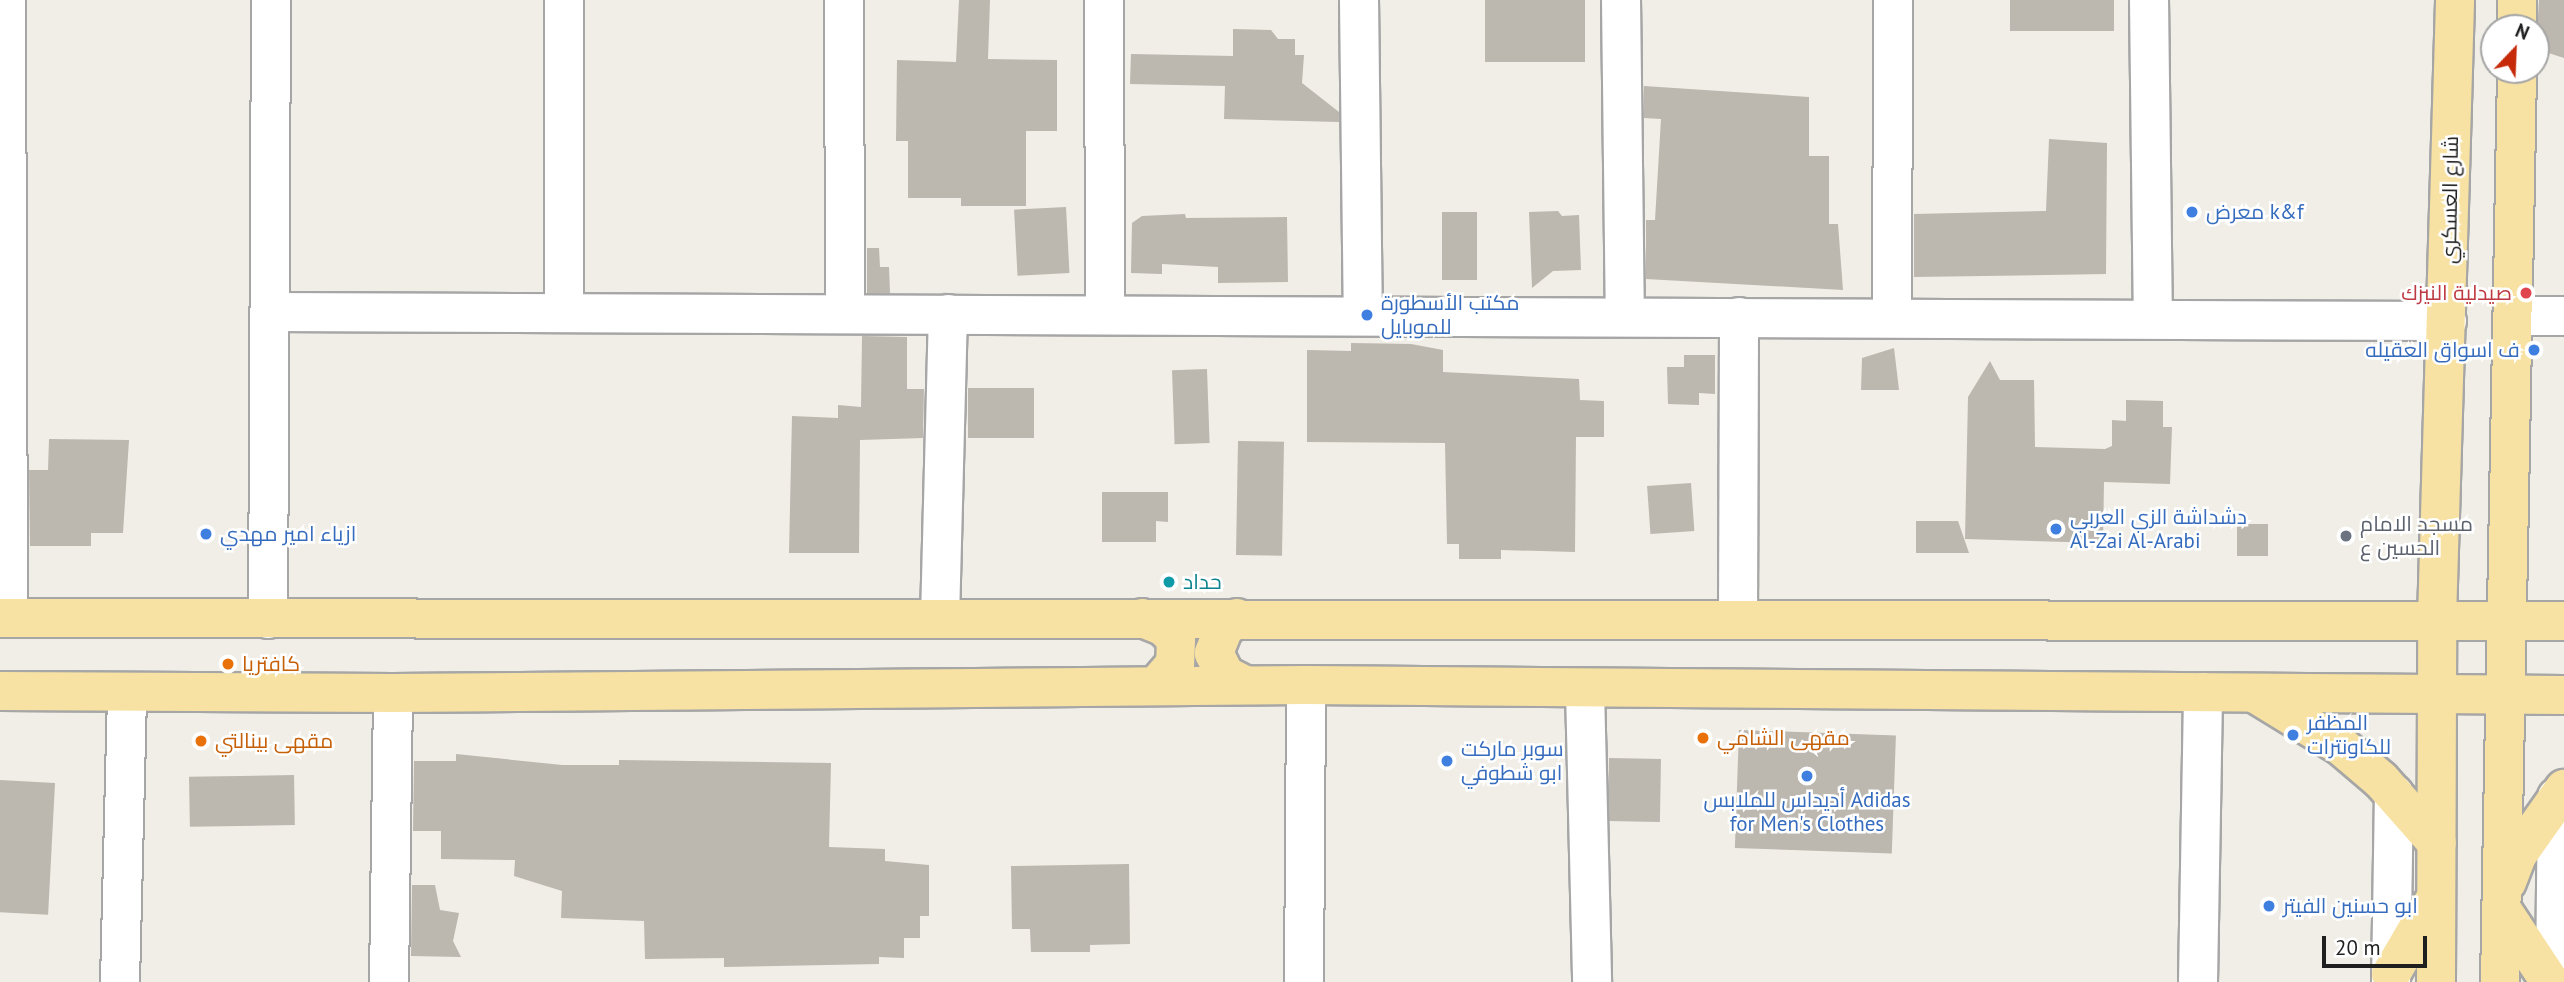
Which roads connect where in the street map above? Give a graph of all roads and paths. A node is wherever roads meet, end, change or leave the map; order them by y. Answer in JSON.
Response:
{"nodes":[{"id":1,"x":6,"y":0,"type":"edge"},
{"id":2,"x":271,"y":0,"type":"edge"},
{"id":3,"x":564,"y":0,"type":"edge"},
{"id":4,"x":844,"y":0,"type":"edge"},
{"id":5,"x":1104,"y":0,"type":"edge"},
{"id":6,"x":1359,"y":0,"type":"edge"},
{"id":7,"x":1621,"y":0,"type":"edge"},
{"id":8,"x":1893,"y":0,"type":"edge"},
{"id":9,"x":2149,"y":0,"type":"edge"},
{"id":10,"x":2455,"y":0,"type":"edge"},
{"id":11,"x":2517,"y":84,"type":"edge"},
{"id":12,"x":270,"y":312,"type":"junction"},
{"id":13,"x":4,"y":313,"type":"edge"},
{"id":14,"x":564,"y":313,"type":"junction"},
{"id":15,"x":845,"y":314,"type":"junction"},
{"id":16,"x":948,"y":314,"type":"junction"},
{"id":17,"x":1105,"y":314,"type":"junction"},
{"id":18,"x":1363,"y":315,"type":"junction"},
{"id":19,"x":1625,"y":316,"type":"junction"},
{"id":20,"x":2515,"y":316,"type":"junction"},
{"id":21,"x":2564,"y":316,"type":"edge"},
{"id":22,"x":1739,"y":317,"type":"junction"},
{"id":23,"x":1892,"y":317,"type":"junction"},
{"id":24,"x":2153,"y":318,"type":"junction"},
{"id":25,"x":2447,"y":321,"type":"junction"},
{"id":26,"x":1738,"y":617,"type":"junction"},
{"id":27,"x":4,"y":618,"type":"edge"},
{"id":28,"x":940,"y":618,"type":"junction"},
{"id":29,"x":1142,"y":618,"type":"junction"},
{"id":30,"x":1237,"y":618,"type":"junction"},
{"id":31,"x":268,"y":619,"type":"junction"},
{"id":32,"x":2437,"y":619,"type":"junction"},
{"id":33,"x":2508,"y":620,"type":"junction"},
{"id":34,"x":2564,"y":621,"type":"edge"},
{"id":35,"x":1245,"y":685,"type":"junction"},
{"id":36,"x":1306,"y":685,"type":"junction"},
{"id":37,"x":1156,"y":686,"type":"junction"},
{"id":38,"x":1585,"y":690,"type":"junction"},
{"id":39,"x":0,"y":691,"type":"edge"},
{"id":40,"x":2250,"y":691,"type":"junction"},
{"id":41,"x":2203,"y":692,"type":"junction"},
{"id":42,"x":127,"y":693,"type":"junction"},
{"id":43,"x":393,"y":693,"type":"junction"},
{"id":44,"x":2436,"y":693,"type":"junction"},
{"id":45,"x":2506,"y":694,"type":"junction"},
{"id":46,"x":2564,"y":695,"type":"edge"},
{"id":47,"x":2561,"y":793,"type":"edge"},
{"id":48,"x":2394,"y":794,"type":"junction"},
{"id":49,"x":2437,"y":843,"type":"junction"},
{"id":50,"x":2436,"y":897,"type":"junction"},
{"id":51,"x":2501,"y":901,"type":"junction"},
{"id":52,"x":2391,"y":978,"type":"edge"},
{"id":53,"x":120,"y":982,"type":"edge"},
{"id":54,"x":389,"y":982,"type":"edge"},
{"id":55,"x":1304,"y":982,"type":"edge"},
{"id":56,"x":1592,"y":982,"type":"edge"},
{"id":57,"x":2198,"y":982,"type":"edge"},
{"id":58,"x":2435,"y":982,"type":"edge"},
{"id":59,"x":2500,"y":982,"type":"edge"},
{"id":60,"x":2552,"y":982,"type":"edge"}],
"edges":[{"from":1,"to":13,"type":"street"},
{"from":2,"to":12,"type":"street"},
{"from":3,"to":14,"type":"street"},
{"from":4,"to":15,"type":"street"},
{"from":5,"to":17,"type":"street"},
{"from":6,"to":18,"type":"street"},
{"from":7,"to":19,"type":"street"},
{"from":8,"to":23,"type":"street"},
{"from":9,"to":24,"type":"street"},
{"from":10,"to":25,"type":"main road","name":"شارع العسكري"},
{"from":11,"to":20,"type":"main road"},
{"from":12,"to":14,"type":"street"},
{"from":12,"to":31,"type":"street"},
{"from":13,"to":27,"type":"street"},
{"from":14,"to":15,"type":"street"},
{"from":15,"to":16,"type":"street"},
{"from":16,"to":17,"type":"street"},
{"from":16,"to":28,"type":"street"},
{"from":17,"to":18,"type":"street"},
{"from":18,"to":19,"type":"street"},
{"from":19,"to":22,"type":"street"},
{"from":20,"to":21,"type":"street"},
{"from":20,"to":33,"type":"main road"},
{"from":22,"to":23,"type":"street"},
{"from":22,"to":26,"type":"street"},
{"from":23,"to":24,"type":"street"},
{"from":24,"to":25,"type":"street"},
{"from":25,"to":32,"type":"main road","name":"شارع العسكري"},
{"from":26,"to":30,"type":"main road"},
{"from":26,"to":32,"type":"main road"},
{"from":27,"to":31,"type":"main road"},
{"from":28,"to":29,"type":"main road"},
{"from":28,"to":31,"type":"main road"},
{"from":29,"to":30,"type":"main road"},
{"from":29,"to":37,"type":"main road"},
{"from":30,"to":35,"type":"main road"},
{"from":32,"to":33,"type":"main road"},
{"from":32,"to":44,"type":"main road","name":"شارع العسكري"},
{"from":33,"to":34,"type":"main road"},
{"from":33,"to":45,"type":"main road"},
{"from":35,"to":36,"type":"main road"},
{"from":35,"to":37,"type":"main road"},
{"from":36,"to":38,"type":"main road"},
{"from":36,"to":55,"type":"street"},
{"from":37,"to":43,"type":"main road"},
{"from":38,"to":41,"type":"main road"},
{"from":38,"to":56,"type":"street"},
{"from":39,"to":42,"type":"main road"},
{"from":40,"to":41,"type":"main road"},
{"from":40,"to":44,"type":"main road"},
{"from":40,"to":48,"type":"main road"},
{"from":41,"to":57,"type":"street"},
{"from":42,"to":43,"type":"main road"},
{"from":42,"to":53,"type":"street"},
{"from":43,"to":54,"type":"street"},
{"from":44,"to":45,"type":"main road"},
{"from":44,"to":49,"type":"main road","name":"شارع العسكري"},
{"from":45,"to":46,"type":"main road"},
{"from":45,"to":51,"type":"main road"},
{"from":47,"to":51,"type":"main road"},
{"from":47,"to":60,"type":"street"},
{"from":48,"to":49,"type":"main road"},
{"from":48,"to":52,"type":"street"},
{"from":49,"to":50,"type":"main road","name":"شارع العسكري"},
{"from":50,"to":52,"type":"main road"},
{"from":50,"to":58,"type":"main road","name":"شارع العسكري"},
{"from":51,"to":59,"type":"main road"},
{"from":51,"to":60,"type":"main road"}]}
